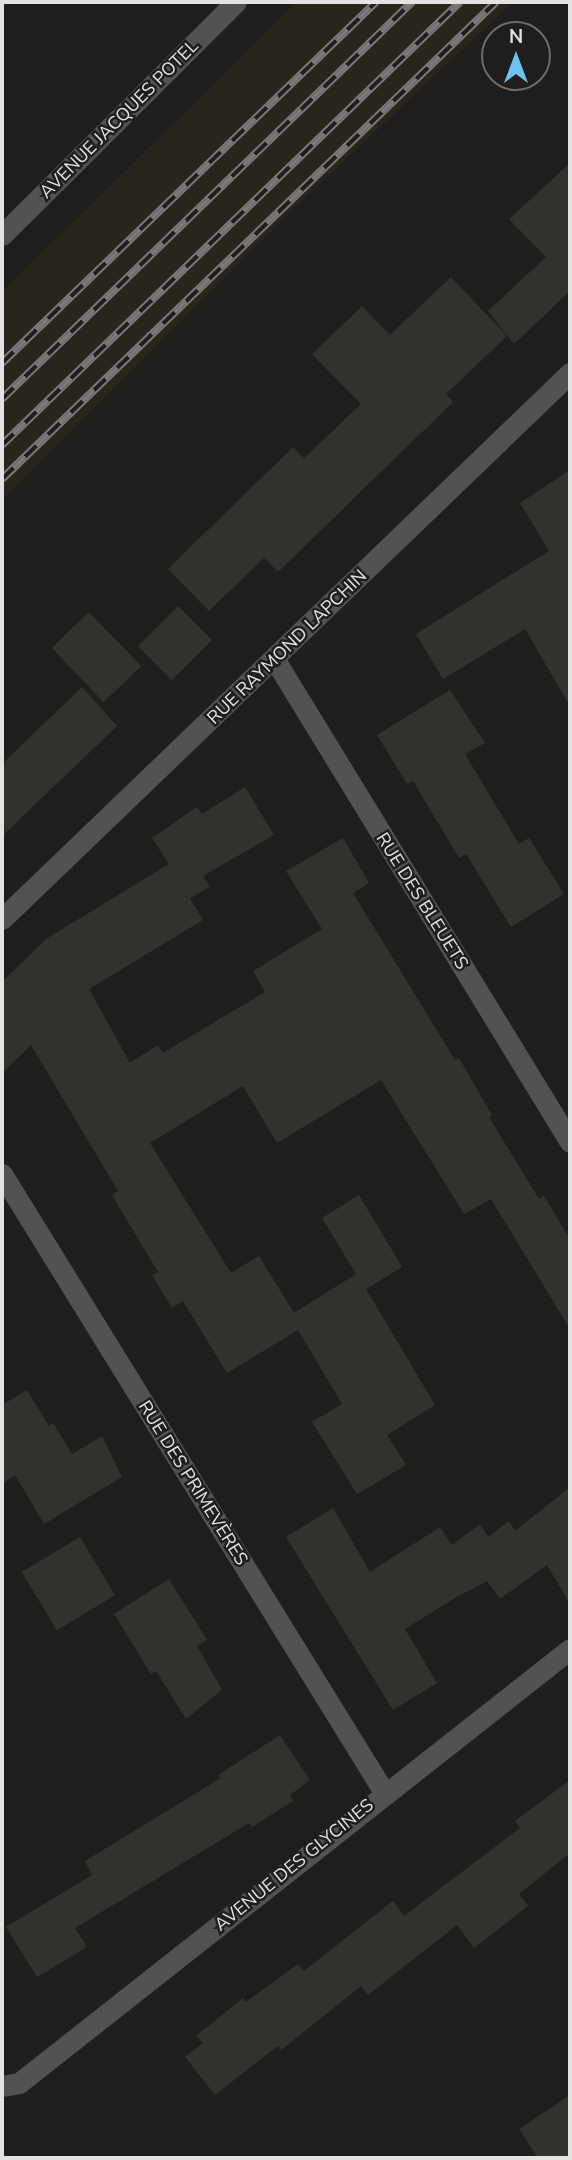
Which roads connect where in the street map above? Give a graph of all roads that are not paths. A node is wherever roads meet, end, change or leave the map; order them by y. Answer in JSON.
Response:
{"nodes":[{"id":1,"x":236,"y":2,"type":"edge"},
{"id":2,"x":2,"y":235,"type":"edge"},
{"id":3,"x":570,"y":373,"type":"edge"},
{"id":4,"x":275,"y":660,"type":"junction"},
{"id":5,"x":2,"y":919,"type":"edge"},
{"id":6,"x":570,"y":1142,"type":"edge"},
{"id":7,"x":2,"y":1174,"type":"edge"},
{"id":8,"x":570,"y":1649,"type":"edge"},
{"id":9,"x":384,"y":1792,"type":"junction"},
{"id":10,"x":10,"y":2085,"type":"edge"}],
"edges":[{"from":1,"to":2,"type":"street","name":"AVENUE JACQUES POTEL"},
{"from":3,"to":4,"type":"street","name":"RUE RAYMOND LAPCHIN"},
{"from":4,"to":5,"type":"street","name":"RUE RAYMOND LAPCHIN"},
{"from":4,"to":6,"type":"street","name":"RUE DES BLEUETS"},
{"from":7,"to":9,"type":"street","name":"RUE DES PRIMEVÈRES"},
{"from":8,"to":9,"type":"street","name":"AVENUE DES GLYCINES"},
{"from":9,"to":10,"type":"street","name":"AVENUE DES GLYCINES"}]}
